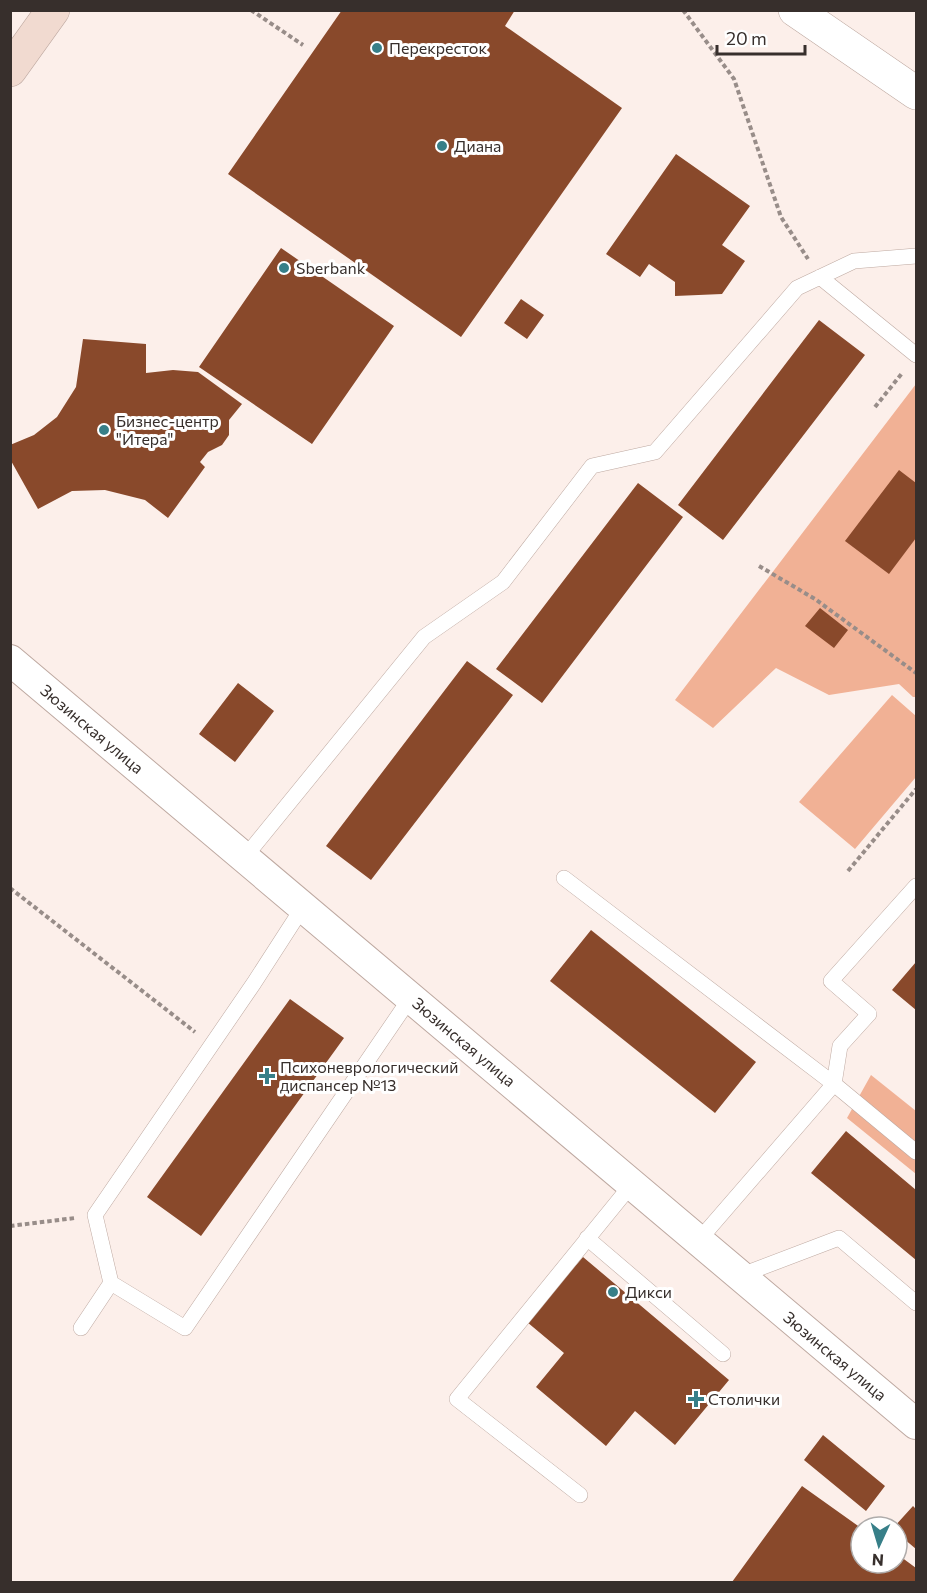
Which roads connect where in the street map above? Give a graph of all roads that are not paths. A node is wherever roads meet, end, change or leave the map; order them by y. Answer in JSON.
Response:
{"nodes":[{"id":1,"x":52,"y":10,"type":"edge"},
{"id":2,"x":795,"y":10,"type":"edge"},
{"id":3,"x":10,"y":70,"type":"edge"},
{"id":4,"x":916,"y":93,"type":"edge"},
{"id":5,"x":916,"y":256,"type":"edge"},
{"id":6,"x":820,"y":277,"type":"junction"},
{"id":7,"x":913,"y":360,"type":"edge"},
{"id":8,"x":10,"y":660,"type":"edge"},
{"id":9,"x":245,"y":857,"type":"junction"},
{"id":10,"x":564,"y":878,"type":"dead end"},
{"id":11,"x":916,"y":886,"type":"edge"},
{"id":12,"x":303,"y":907,"type":"junction"},
{"id":13,"x":411,"y":997,"type":"junction"},
{"id":14,"x":834,"y":1084,"type":"junction"},
{"id":15,"x":916,"y":1152,"type":"edge"},
{"id":16,"x":632,"y":1184,"type":"junction"},
{"id":17,"x":587,"y":1238,"type":"junction"},
{"id":18,"x":699,"y":1240,"type":"junction"},
{"id":19,"x":739,"y":1275,"type":"junction"},
{"id":20,"x":111,"y":1283,"type":"junction"},
{"id":21,"x":916,"y":1303,"type":"edge"},
{"id":22,"x":81,"y":1328,"type":"dead end"},
{"id":23,"x":723,"y":1354,"type":"dead end"},
{"id":24,"x":916,"y":1424,"type":"edge"},
{"id":25,"x":580,"y":1495,"type":"dead end"}],
"edges":[{"from":1,"to":3,"type":"main road"},
{"from":2,"to":4,"type":"street"},
{"from":5,"to":6,"type":"lane"},
{"from":6,"to":7,"type":"lane"},
{"from":6,"to":9,"type":"lane"},
{"from":8,"to":9,"type":"street","name":"Зюзинская улица"},
{"from":9,"to":12,"type":"street","name":"Зюзинская улица"},
{"from":10,"to":14,"type":"lane"},
{"from":11,"to":14,"type":"lane"},
{"from":12,"to":13,"type":"street","name":"Зюзинская улица"},
{"from":12,"to":20,"type":"lane"},
{"from":13,"to":16,"type":"street","name":"Зюзинская улица"},
{"from":13,"to":20,"type":"lane"},
{"from":14,"to":15,"type":"lane"},
{"from":14,"to":18,"type":"lane"},
{"from":16,"to":17,"type":"lane"},
{"from":16,"to":18,"type":"street","name":"Зюзинская улица"},
{"from":17,"to":23,"type":"lane"},
{"from":17,"to":25,"type":"lane"},
{"from":18,"to":19,"type":"street","name":"Зюзинская улица"},
{"from":19,"to":21,"type":"lane"},
{"from":19,"to":24,"type":"street","name":"Зюзинская улица"},
{"from":20,"to":22,"type":"lane"}]}
